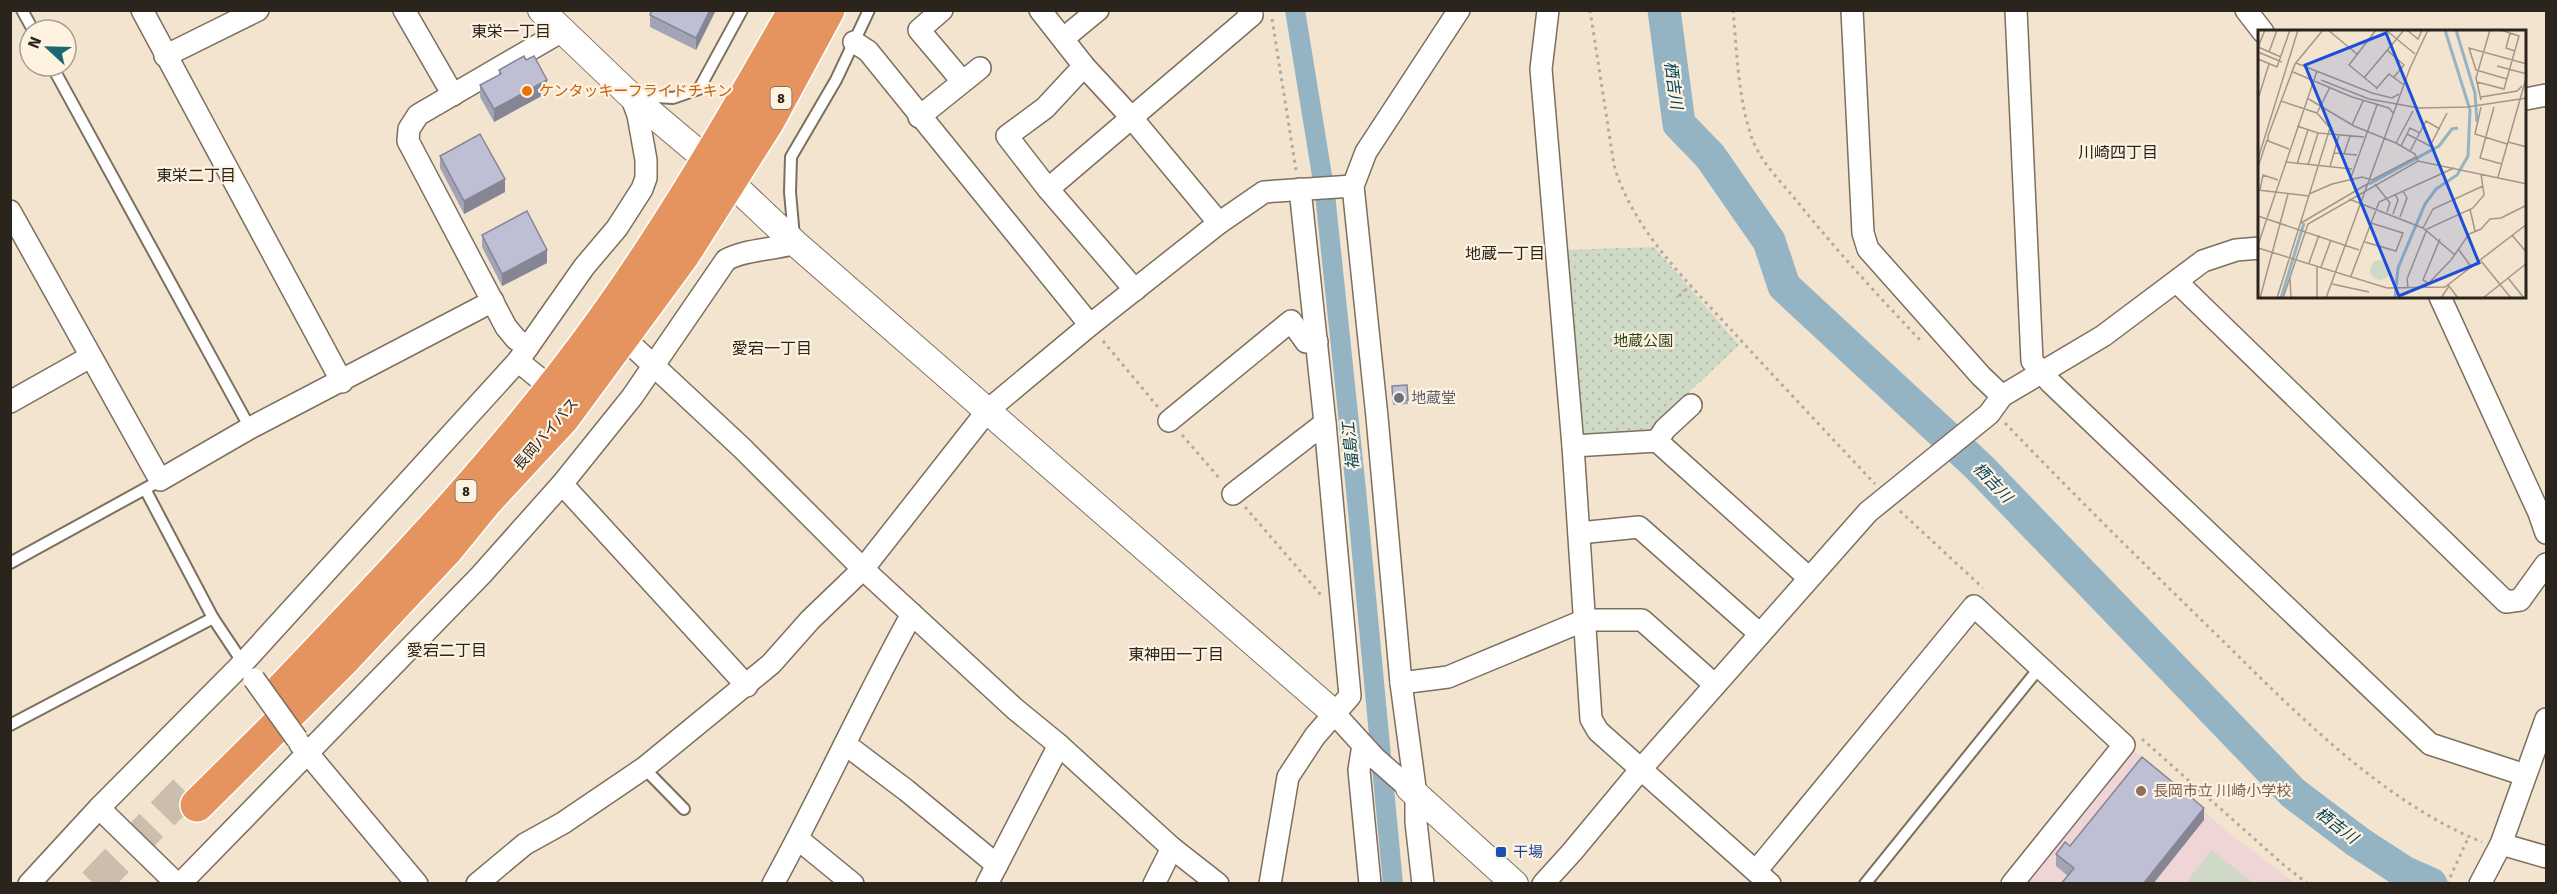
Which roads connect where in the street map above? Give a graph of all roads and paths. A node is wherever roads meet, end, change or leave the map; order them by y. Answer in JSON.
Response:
{"nodes":[{"id":1,"x":142,"y":10,"type":"edge"},
{"id":2,"x":258,"y":10,"type":"edge"},
{"id":3,"x":404,"y":10,"type":"edge"},
{"id":4,"x":541,"y":10,"type":"edge"},
{"id":5,"x":742,"y":10,"type":"edge"},
{"id":6,"x":795,"y":10,"type":"edge"},
{"id":7,"x":828,"y":10,"type":"edge"},
{"id":8,"x":869,"y":10,"type":"edge"},
{"id":9,"x":942,"y":10,"type":"edge"},
{"id":10,"x":1040,"y":10,"type":"edge"},
{"id":11,"x":1098,"y":10,"type":"edge"},
{"id":12,"x":1248,"y":10,"type":"edge"},
{"id":13,"x":1270,"y":10,"type":"edge"},
{"id":14,"x":1459,"y":10,"type":"edge"},
{"id":15,"x":1548,"y":10,"type":"edge"},
{"id":16,"x":1590,"y":10,"type":"edge"},
{"id":17,"x":1733,"y":10,"type":"edge"},
{"id":18,"x":1852,"y":10,"type":"edge"},
{"id":19,"x":2016,"y":10,"type":"edge"},
{"id":20,"x":2246,"y":10,"type":"edge"},
{"id":21,"x":564,"y":30,"type":"junction"},
{"id":22,"x":2261,"y":30,"type":"edge"},
{"id":23,"x":1064,"y":38,"type":"junction"},
{"id":24,"x":854,"y":42,"type":"junction"},
{"id":25,"x":165,"y":56,"type":"junction"},
{"id":26,"x":1084,"y":66,"type":"junction"},
{"id":27,"x":980,"y":68,"type":"dead end"},
{"id":28,"x":59,"y":78,"type":"edge"},
{"id":29,"x":962,"y":81,"type":"junction"},
{"id":30,"x":2547,"y":95,"type":"edge"},
{"id":31,"x":453,"y":96,"type":"junction"},
{"id":32,"x":632,"y":96,"type":"junction"},
{"id":33,"x":2527,"y":99,"type":"edge"},
{"id":34,"x":919,"y":117,"type":"junction"},
{"id":35,"x":1131,"y":117,"type":"junction"},
{"id":36,"x":706,"y":160,"type":"junction"},
{"id":37,"x":730,"y":183,"type":"junction"},
{"id":38,"x":1346,"y":186,"type":"junction"},
{"id":39,"x":1048,"y":189,"type":"junction"},
{"id":40,"x":1304,"y":189,"type":"junction"},
{"id":41,"x":10,"y":212,"type":"edge"},
{"id":42,"x":1219,"y":223,"type":"junction"},
{"id":43,"x":795,"y":243,"type":"junction"},
{"id":44,"x":2258,"y":248,"type":"edge"},
{"id":45,"x":2177,"y":282,"type":"junction"},
{"id":46,"x":1691,"y":285,"type":"junction"},
{"id":47,"x":1135,"y":290,"type":"junction"},
{"id":48,"x":1679,"y":296,"type":"dead end"},
{"id":49,"x":2440,"y":298,"type":"edge"},
{"id":50,"x":493,"y":301,"type":"junction"},
{"id":51,"x":1090,"y":325,"type":"junction"},
{"id":52,"x":624,"y":338,"type":"junction"},
{"id":53,"x":1317,"y":342,"type":"junction"},
{"id":54,"x":1930,"y":350,"type":"dead end"},
{"id":55,"x":523,"y":354,"type":"junction"},
{"id":56,"x":90,"y":357,"type":"junction"},
{"id":57,"x":654,"y":365,"type":"junction"},
{"id":58,"x":2043,"y":373,"type":"junction"},
{"id":59,"x":342,"y":382,"type":"junction"},
{"id":60,"x":551,"y":388,"type":"junction"},
{"id":61,"x":2002,"y":396,"type":"junction"},
{"id":62,"x":10,"y":402,"type":"edge"},
{"id":63,"x":1691,"y":405,"type":"dead end"},
{"id":64,"x":988,"y":410,"type":"junction"},
{"id":65,"x":1997,"y":418,"type":"junction"},
{"id":66,"x":1169,"y":421,"type":"junction"},
{"id":67,"x":1325,"y":423,"type":"junction"},
{"id":68,"x":250,"y":428,"type":"junction"},
{"id":69,"x":1657,"y":441,"type":"junction"},
{"id":70,"x":1573,"y":446,"type":"junction"},
{"id":71,"x":152,"y":484,"type":"junction"},
{"id":72,"x":562,"y":484,"type":"junction"},
{"id":73,"x":1883,"y":490,"type":"junction"},
{"id":74,"x":1233,"y":494,"type":"junction"},
{"id":75,"x":1579,"y":533,"type":"junction"},
{"id":76,"x":2547,"y":533,"type":"edge"},
{"id":77,"x":10,"y":563,"type":"edge"},
{"id":78,"x":2547,"y":564,"type":"edge"},
{"id":79,"x":864,"y":569,"type":"junction"},
{"id":80,"x":1809,"y":578,"type":"junction"},
{"id":81,"x":912,"y":614,"type":"junction"},
{"id":82,"x":213,"y":618,"type":"junction"},
{"id":83,"x":1585,"y":620,"type":"junction"},
{"id":84,"x":1344,"y":621,"type":"junction"},
{"id":85,"x":1760,"y":634,"type":"junction"},
{"id":86,"x":2040,"y":667,"type":"junction"},
{"id":87,"x":248,"y":671,"type":"junction"},
{"id":88,"x":1401,"y":683,"type":"junction"},
{"id":89,"x":1715,"y":685,"type":"junction"},
{"id":90,"x":747,"y":686,"type":"junction"},
{"id":91,"x":1334,"y":713,"type":"junction"},
{"id":92,"x":2547,"y":719,"type":"edge"},
{"id":93,"x":10,"y":725,"type":"edge"},
{"id":94,"x":845,"y":744,"type":"junction"},
{"id":95,"x":1059,"y":745,"type":"junction"},
{"id":96,"x":302,"y":746,"type":"junction"},
{"id":97,"x":1370,"y":751,"type":"junction"},
{"id":98,"x":644,"y":768,"type":"junction"},
{"id":99,"x":1641,"y":769,"type":"junction"},
{"id":100,"x":2525,"y":775,"type":"junction"},
{"id":101,"x":1413,"y":791,"type":"junction"},
{"id":102,"x":99,"y":808,"type":"junction"},
{"id":103,"x":684,"y":809,"type":"dead end"},
{"id":104,"x":2469,"y":836,"type":"junction"},
{"id":105,"x":798,"y":839,"type":"junction"},
{"id":106,"x":2494,"y":847,"type":"junction"},
{"id":107,"x":1172,"y":848,"type":"junction"},
{"id":108,"x":2547,"y":857,"type":"edge"},
{"id":109,"x":992,"y":874,"type":"edge"},
{"id":110,"x":1763,"y":877,"type":"edge"},
{"id":111,"x":29,"y":884,"type":"edge"},
{"id":112,"x":178,"y":884,"type":"edge"},
{"id":113,"x":417,"y":884,"type":"edge"},
{"id":114,"x":477,"y":884,"type":"edge"},
{"id":115,"x":773,"y":884,"type":"edge"},
{"id":116,"x":853,"y":884,"type":"edge"},
{"id":117,"x":1154,"y":884,"type":"edge"},
{"id":118,"x":1218,"y":884,"type":"edge"},
{"id":119,"x":1270,"y":884,"type":"edge"},
{"id":120,"x":1370,"y":884,"type":"edge"},
{"id":121,"x":1423,"y":884,"type":"edge"},
{"id":122,"x":1515,"y":884,"type":"edge"},
{"id":123,"x":1543,"y":884,"type":"edge"},
{"id":124,"x":1865,"y":884,"type":"edge"},
{"id":125,"x":2013,"y":884,"type":"edge"},
{"id":126,"x":2447,"y":884,"type":"edge"},
{"id":127,"x":2480,"y":884,"type":"edge"}],
"edges":[{"from":1,"to":25,"type":"street"},
{"from":2,"to":25,"type":"street"},
{"from":3,"to":31,"type":"street"},
{"from":4,"to":21,"type":"street"},
{"from":5,"to":32,"type":"lane"},
{"from":6,"to":36,"type":"highway","name":"長岡バイパス","number":"8"},
{"from":7,"to":37,"type":"highway","name":"長岡バイパス","number":"8"},
{"from":8,"to":24,"type":"lane"},
{"from":9,"to":29,"type":"street"},
{"from":10,"to":23,"type":"street"},
{"from":11,"to":23,"type":"street"},
{"from":12,"to":35,"type":"street"},
{"from":13,"to":40,"type":"path"},
{"from":14,"to":38,"type":"street"},
{"from":15,"to":70,"type":"street"},
{"from":16,"to":46,"type":"path"},
{"from":17,"to":54,"type":"path"},
{"from":18,"to":61,"type":"street"},
{"from":19,"to":58,"type":"street"},
{"from":20,"to":22,"type":"street"},
{"from":21,"to":31,"type":"street"},
{"from":21,"to":32,"type":"street"},
{"from":23,"to":26,"type":"street"},
{"from":24,"to":34,"type":"street"},
{"from":24,"to":43,"type":"lane"},
{"from":25,"to":59,"type":"street"},
{"from":26,"to":35,"type":"street"},
{"from":26,"to":39,"type":"street"},
{"from":27,"to":29,"type":"street"},
{"from":28,"to":68,"type":"lane"},
{"from":29,"to":34,"type":"street"},
{"from":30,"to":33,"type":"street"},
{"from":31,"to":50,"type":"street"},
{"from":32,"to":36,"type":"street"},
{"from":32,"to":55,"type":"street"},
{"from":34,"to":51,"type":"street"},
{"from":35,"to":39,"type":"street"},
{"from":35,"to":42,"type":"street"},
{"from":36,"to":37,"type":"street"},
{"from":36,"to":60,"type":"highway","name":"長岡バイパス","number":"8"},
{"from":37,"to":43,"type":"street"},
{"from":37,"to":52,"type":"highway","name":"長岡バイパス","number":"8"},
{"from":38,"to":40,"type":"street"},
{"from":38,"to":88,"type":"street"},
{"from":39,"to":47,"type":"street"},
{"from":40,"to":42,"type":"street"},
{"from":40,"to":53,"type":"street"},
{"from":41,"to":56,"type":"street"},
{"from":42,"to":47,"type":"street"},
{"from":43,"to":57,"type":"street"},
{"from":43,"to":64,"type":"street"},
{"from":44,"to":45,"type":"street"},
{"from":45,"to":58,"type":"street"},
{"from":45,"to":78,"type":"street"},
{"from":46,"to":48,"type":"path"},
{"from":46,"to":73,"type":"path"},
{"from":47,"to":51,"type":"street"},
{"from":49,"to":76,"type":"street"},
{"from":50,"to":55,"type":"street"},
{"from":50,"to":59,"type":"street"},
{"from":51,"to":64,"type":"street"},
{"from":51,"to":66,"type":"path"},
{"from":52,"to":57,"type":"street"},
{"from":52,"to":60,"type":"highway","name":"長岡バイパス","number":"8"},
{"from":53,"to":66,"type":"street"},
{"from":53,"to":67,"type":"street"},
{"from":55,"to":60,"type":"street"},
{"from":55,"to":87,"type":"street"},
{"from":56,"to":62,"type":"street"},
{"from":56,"to":71,"type":"street"},
{"from":57,"to":72,"type":"street"},
{"from":57,"to":79,"type":"street"},
{"from":58,"to":61,"type":"street"},
{"from":58,"to":100,"type":"street"},
{"from":59,"to":68,"type":"street"},
{"from":61,"to":65,"type":"street"},
{"from":63,"to":69,"type":"street"},
{"from":64,"to":79,"type":"street"},
{"from":64,"to":91,"type":"street"},
{"from":65,"to":73,"type":"street"},
{"from":65,"to":104,"type":"path"},
{"from":66,"to":74,"type":"path"},
{"from":67,"to":74,"type":"street"},
{"from":67,"to":84,"type":"street"},
{"from":68,"to":71,"type":"street"},
{"from":69,"to":70,"type":"street"},
{"from":69,"to":80,"type":"street"},
{"from":70,"to":75,"type":"street"},
{"from":71,"to":77,"type":"lane"},
{"from":71,"to":82,"type":"lane"},
{"from":72,"to":90,"type":"street"},
{"from":72,"to":96,"type":"street"},
{"from":73,"to":80,"type":"street"},
{"from":74,"to":84,"type":"path"},
{"from":75,"to":83,"type":"street"},
{"from":75,"to":85,"type":"street"},
{"from":79,"to":81,"type":"street"},
{"from":79,"to":90,"type":"street"},
{"from":80,"to":85,"type":"street"},
{"from":81,"to":94,"type":"street"},
{"from":81,"to":95,"type":"street"},
{"from":82,"to":87,"type":"lane"},
{"from":82,"to":93,"type":"lane"},
{"from":83,"to":88,"type":"street"},
{"from":83,"to":89,"type":"street"},
{"from":83,"to":99,"type":"street"},
{"from":84,"to":91,"type":"street"},
{"from":85,"to":89,"type":"street"},
{"from":86,"to":110,"type":"street"},
{"from":86,"to":124,"type":"lane"},
{"from":86,"to":125,"type":"street"},
{"from":87,"to":96,"type":"street","bridge":true},
{"from":87,"to":102,"type":"street"},
{"from":88,"to":101,"type":"street"},
{"from":89,"to":99,"type":"street"},
{"from":90,"to":98,"type":"street"},
{"from":91,"to":97,"type":"street"},
{"from":91,"to":119,"type":"street"},
{"from":92,"to":100,"type":"street"},
{"from":94,"to":105,"type":"street"},
{"from":94,"to":109,"type":"street"},
{"from":95,"to":107,"type":"street"},
{"from":95,"to":109,"type":"street"},
{"from":96,"to":112,"type":"street"},
{"from":96,"to":113,"type":"street"},
{"from":97,"to":101,"type":"street"},
{"from":97,"to":120,"type":"street"},
{"from":98,"to":103,"type":"lane"},
{"from":98,"to":114,"type":"street"},
{"from":99,"to":110,"type":"street"},
{"from":99,"to":123,"type":"street"},
{"from":100,"to":106,"type":"street"},
{"from":101,"to":121,"type":"street"},
{"from":101,"to":122,"type":"street"},
{"from":102,"to":111,"type":"street"},
{"from":102,"to":112,"type":"street"},
{"from":104,"to":106,"type":"path"},
{"from":104,"to":126,"type":"path"},
{"from":105,"to":115,"type":"street"},
{"from":105,"to":116,"type":"street"},
{"from":106,"to":108,"type":"street"},
{"from":106,"to":127,"type":"street"},
{"from":107,"to":117,"type":"street"},
{"from":107,"to":118,"type":"street"}]}
